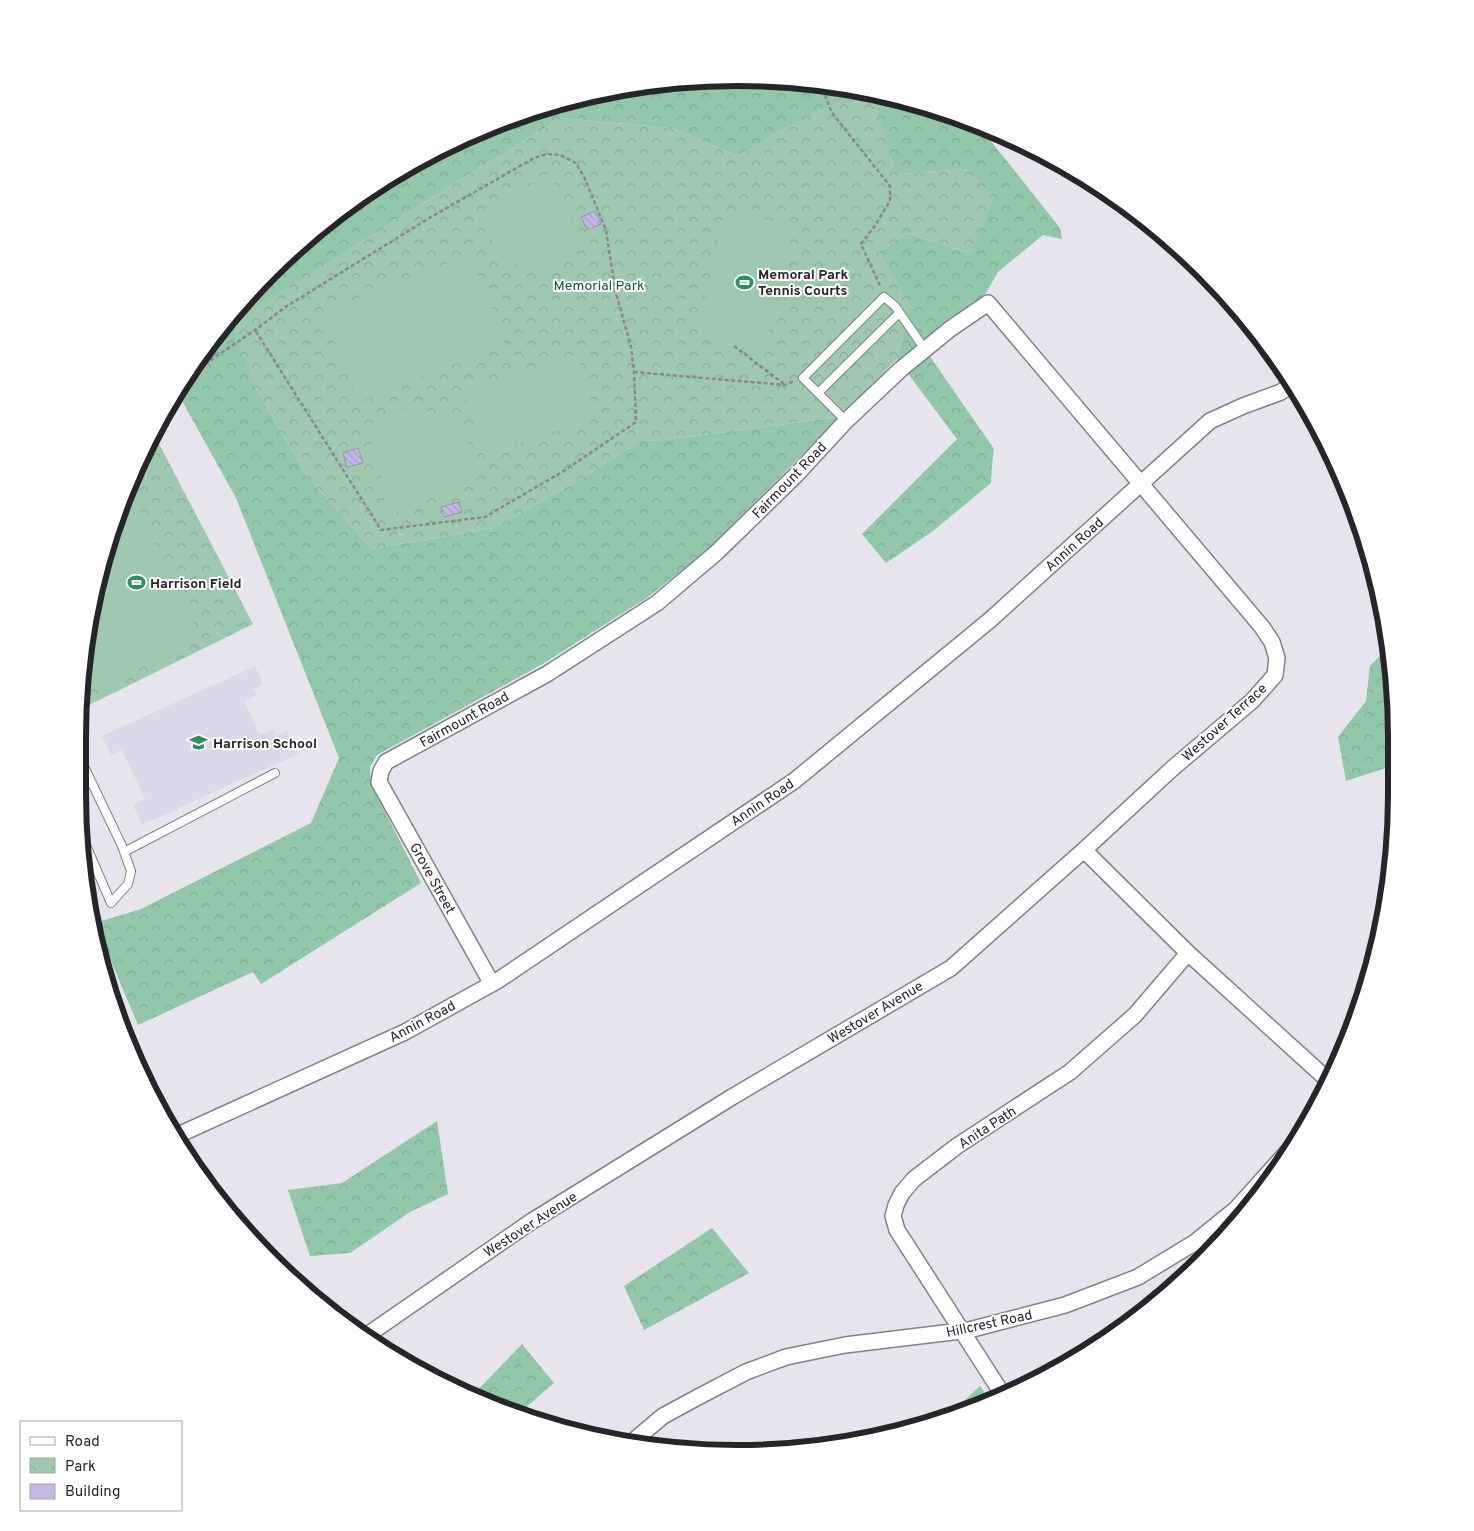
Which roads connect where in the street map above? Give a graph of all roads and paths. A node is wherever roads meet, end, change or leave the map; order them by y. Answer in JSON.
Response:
{"nodes":[{"id":1,"x":824,"y":92,"type":"edge"},
{"id":2,"x":884,"y":297,"type":"junction"},
{"id":3,"x":899,"y":313,"type":"junction"},
{"id":4,"x":255,"y":330,"type":"junction"},
{"id":5,"x":734,"y":346,"type":"dead end"},
{"id":6,"x":926,"y":350,"type":"junction"},
{"id":7,"x":203,"y":365,"type":"edge"},
{"id":8,"x":634,"y":372,"type":"junction"},
{"id":9,"x":803,"y":378,"type":"junction"},
{"id":10,"x":785,"y":385,"type":"junction"},
{"id":11,"x":1286,"y":388,"type":"edge"},
{"id":12,"x":818,"y":393,"type":"junction"},
{"id":13,"x":846,"y":421,"type":"junction"},
{"id":14,"x":1141,"y":483,"type":"junction"},
{"id":15,"x":86,"y":771,"type":"edge"},
{"id":16,"x":381,"y":771,"type":"joint"},
{"id":17,"x":275,"y":773,"type":"dead end"},
{"id":18,"x":1084,"y":850,"type":"junction"},
{"id":19,"x":124,"y":852,"type":"junction"},
{"id":20,"x":90,"y":853,"type":"edge"},
{"id":21,"x":1188,"y":952,"type":"junction"},
{"id":22,"x":492,"y":984,"type":"junction"},
{"id":23,"x":1324,"y":1076,"type":"edge"},
{"id":24,"x":182,"y":1133,"type":"edge"},
{"id":25,"x":1252,"y":1191,"type":"edge"},
{"id":26,"x":962,"y":1331,"type":"junction"},
{"id":27,"x":371,"y":1332,"type":"edge"},
{"id":28,"x":999,"y":1389,"type":"edge"},
{"id":29,"x":638,"y":1437,"type":"edge"}],
"edges":[{"from":1,"to":2,"type":"path"},
{"from":2,"to":3,"type":"lane"},
{"from":2,"to":9,"type":"lane"},
{"from":3,"to":6,"type":"lane"},
{"from":3,"to":12,"type":"lane"},
{"from":4,"to":7,"type":"path"},
{"from":4,"to":8,"type":"path"},
{"from":4,"to":8,"type":"path"},
{"from":5,"to":10,"type":"path"},
{"from":6,"to":13,"type":"street","name":"Fairmount Road"},
{"from":6,"to":14,"type":"street","name":"Fairmount Road"},
{"from":8,"to":10,"type":"path"},
{"from":9,"to":10,"type":"path"},
{"from":9,"to":12,"type":"lane"},
{"from":11,"to":14,"type":"street","name":"Annin Road"},
{"from":12,"to":13,"type":"lane"},
{"from":13,"to":16,"type":"street","name":"Fairmount Road"},
{"from":14,"to":18,"type":"street","name":"Westover Terrace"},
{"from":14,"to":22,"type":"street","name":"Annin Road"},
{"from":15,"to":19,"type":"lane"},
{"from":16,"to":22,"type":"street","name":"Grove Street"},
{"from":17,"to":19,"type":"lane"},
{"from":18,"to":21,"type":"street"},
{"from":18,"to":27,"type":"street","name":"Westover Avenue"},
{"from":19,"to":20,"type":"lane"},
{"from":21,"to":23,"type":"street"},
{"from":21,"to":26,"type":"street","name":"Anita Path"},
{"from":22,"to":24,"type":"street","name":"Annin Road"},
{"from":25,"to":26,"type":"street","name":"Hillcrest Road"},
{"from":26,"to":28,"type":"street","name":"Anita Path"},
{"from":26,"to":29,"type":"street","name":"Hillcrest Road"}]}
